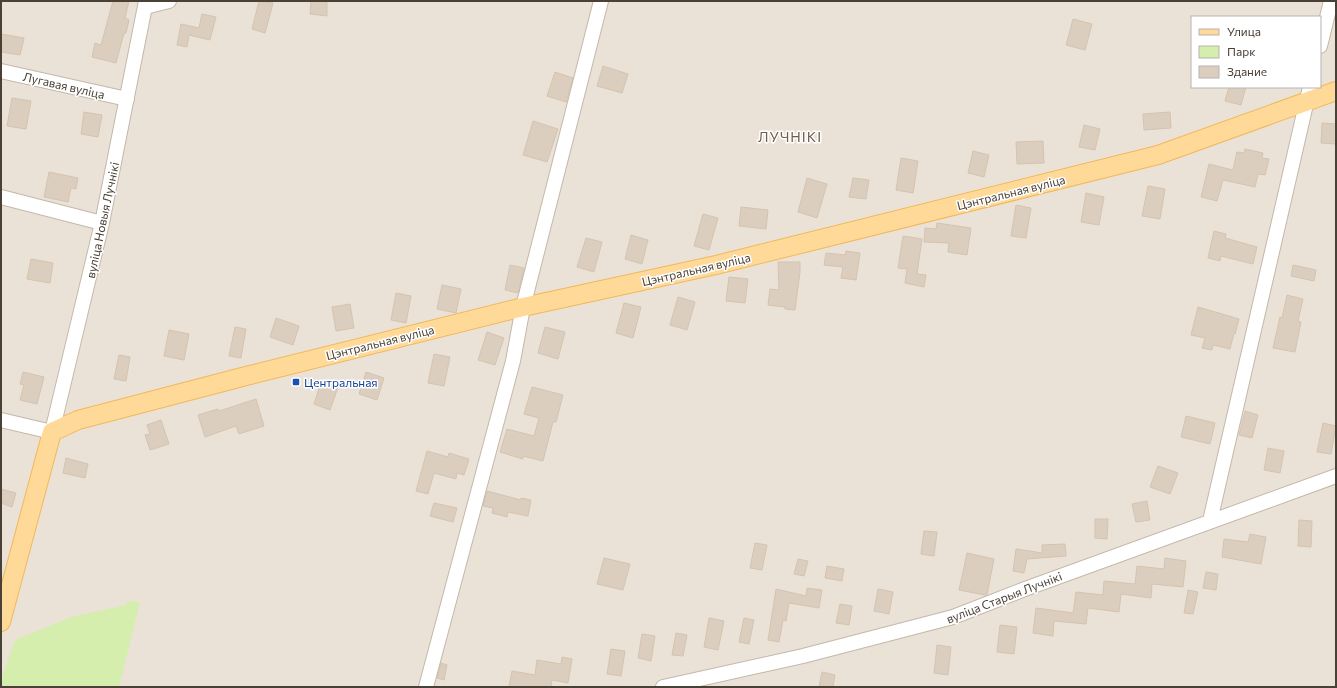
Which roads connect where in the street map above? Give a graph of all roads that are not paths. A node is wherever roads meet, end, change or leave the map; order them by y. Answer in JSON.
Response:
{"nodes":[{"id":1,"x":169,"y":1,"type":"edge"},
{"id":2,"x":601,"y":1,"type":"edge"},
{"id":3,"x":1331,"y":1,"type":"edge"},
{"id":4,"x":145,"y":4,"type":"edge"},
{"id":5,"x":1321,"y":42,"type":"edge"},
{"id":6,"x":1,"y":71,"type":"edge"},
{"id":7,"x":1336,"y":91,"type":"edge"},
{"id":8,"x":1308,"y":94,"type":"edge"},
{"id":9,"x":127,"y":99,"type":"junction"},
{"id":10,"x":1,"y":197,"type":"edge"},
{"id":11,"x":102,"y":224,"type":"junction"},
{"id":12,"x":523,"y":306,"type":"junction"},
{"id":13,"x":1,"y":420,"type":"edge"},
{"id":14,"x":52,"y":432,"type":"junction"},
{"id":15,"x":1336,"y":476,"type":"edge"},
{"id":16,"x":1210,"y":521,"type":"junction"},
{"id":17,"x":1,"y":622,"type":"edge"},
{"id":18,"x":426,"y":687,"type":"edge"},
{"id":19,"x":663,"y":687,"type":"edge"}],
"edges":[{"from":1,"to":4,"type":"street","name":"вуліца Новыя Лучнікі"},
{"from":2,"to":12,"type":"street"},
{"from":3,"to":5,"type":"street"},
{"from":4,"to":9,"type":"street","name":"вуліца Новыя Лучнікі"},
{"from":6,"to":9,"type":"street","name":"Лугавая вуліца"},
{"from":7,"to":8,"type":"main road","name":"Цэнтральная вуліца"},
{"from":8,"to":12,"type":"main road","name":"Цэнтральная вуліца"},
{"from":8,"to":16,"type":"street"},
{"from":9,"to":11,"type":"street","name":"вуліца Новыя Лучнікі"},
{"from":10,"to":11,"type":"street"},
{"from":11,"to":14,"type":"street","name":"вуліца Новыя Лучнікі"},
{"from":12,"to":14,"type":"main road","name":"Цэнтральная вуліца"},
{"from":12,"to":18,"type":"street"},
{"from":13,"to":14,"type":"street"},
{"from":14,"to":17,"type":"main road"},
{"from":15,"to":16,"type":"street","name":"вуліца Старыя Лучнікі"},
{"from":16,"to":19,"type":"street","name":"вуліца Старыя Лучнікі"}]}
